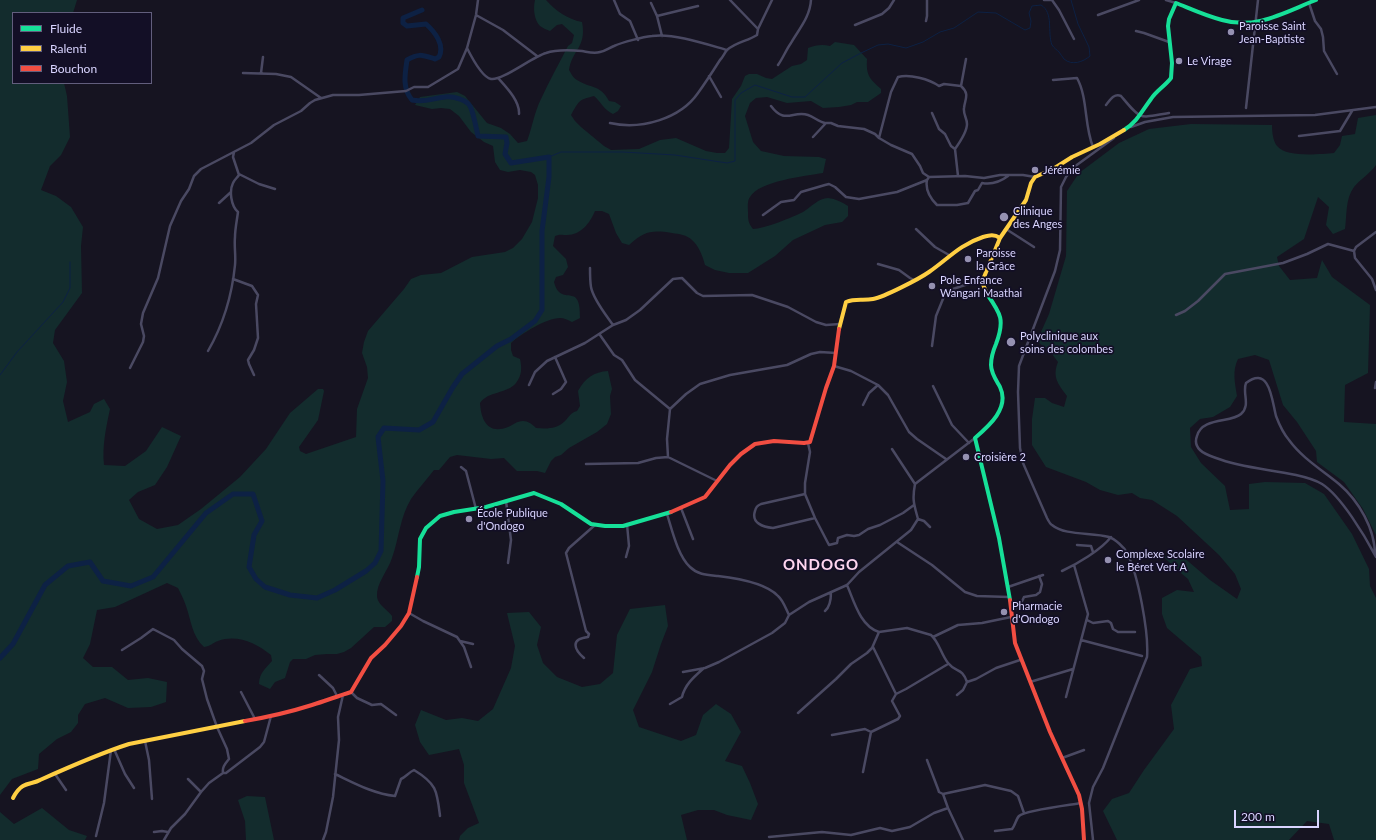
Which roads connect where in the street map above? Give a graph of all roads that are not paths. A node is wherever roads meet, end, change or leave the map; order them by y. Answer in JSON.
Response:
{"nodes":[{"id":1,"x":478,"y":0,"type":"edge"},
{"id":2,"x":614,"y":0,"type":"edge"},
{"id":3,"x":730,"y":0,"type":"edge"},
{"id":4,"x":772,"y":0,"type":"edge"},
{"id":5,"x":811,"y":0,"type":"edge"},
{"id":6,"x":894,"y":0,"type":"edge"},
{"id":7,"x":927,"y":0,"type":"edge"},
{"id":8,"x":1044,"y":0,"type":"edge"},
{"id":9,"x":1051,"y":0,"type":"edge"},
{"id":10,"x":1139,"y":0,"type":"edge"},
{"id":11,"x":1166,"y":0,"type":"edge"},
{"id":12,"x":1258,"y":0,"type":"edge"},
{"id":13,"x":1316,"y":0,"type":"edge"},
{"id":14,"x":651,"y":3,"type":"dead end"},
{"id":15,"x":1176,"y":3,"type":"junction"},
{"id":16,"x":1309,"y":3,"type":"junction"},
{"id":17,"x":698,"y":6,"type":"dead end"},
{"id":18,"x":476,"y":15,"type":"junction"},
{"id":19,"x":1098,"y":15,"type":"dead end"},
{"id":20,"x":657,"y":16,"type":"junction"},
{"id":21,"x":926,"y":21,"type":"dead end"},
{"id":22,"x":1256,"y":23,"type":"junction"},
{"id":23,"x":855,"y":25,"type":"dead end"},
{"id":24,"x":758,"y":29,"type":"junction"},
{"id":25,"x":1136,"y":31,"type":"dead end"},
{"id":26,"x":662,"y":36,"type":"junction"},
{"id":27,"x":1074,"y":39,"type":"dead end"},
{"id":28,"x":638,"y":40,"type":"junction"},
{"id":29,"x":1170,"y":42,"type":"junction"},
{"id":30,"x":467,"y":48,"type":"junction"},
{"id":31,"x":727,"y":50,"type":"junction"},
{"id":32,"x":537,"y":56,"type":"junction"},
{"id":33,"x":263,"y":57,"type":"dead end"},
{"id":34,"x":966,"y":59,"type":"dead end"},
{"id":35,"x":778,"y":65,"type":"dead end"},
{"id":36,"x":261,"y":72,"type":"junction"},
{"id":37,"x":243,"y":73,"type":"dead end"},
{"id":38,"x":1337,"y":74,"type":"dead end"},
{"id":39,"x":710,"y":76,"type":"junction"},
{"id":40,"x":498,"y":78,"type":"junction"},
{"id":41,"x":1053,"y":80,"type":"dead end"},
{"id":42,"x":961,"y":86,"type":"junction"},
{"id":43,"x":721,"y":97,"type":"dead end"},
{"id":44,"x":321,"y":98,"type":"junction"},
{"id":45,"x":1106,"y":105,"type":"dead end"},
{"id":46,"x":771,"y":106,"type":"dead end"},
{"id":47,"x":1376,"y":107,"type":"edge"},
{"id":48,"x":1246,"y":108,"type":"dead end"},
{"id":49,"x":1352,"y":110,"type":"junction"},
{"id":50,"x":932,"y":113,"type":"dead end"},
{"id":51,"x":1169,"y":113,"type":"dead end"},
{"id":52,"x":519,"y":114,"type":"dead end"},
{"id":53,"x":1140,"y":116,"type":"junction"},
{"id":54,"x":610,"y":123,"type":"dead end"},
{"id":55,"x":826,"y":124,"type":"junction"},
{"id":56,"x":1299,"y":136,"type":"dead end"},
{"id":57,"x":813,"y":137,"type":"dead end"},
{"id":58,"x":879,"y":138,"type":"junction"},
{"id":59,"x":1093,"y":147,"type":"junction"},
{"id":60,"x":955,"y":149,"type":"junction"},
{"id":61,"x":234,"y":152,"type":"junction"},
{"id":62,"x":238,"y":173,"type":"junction"},
{"id":63,"x":958,"y":176,"type":"junction"},
{"id":64,"x":1008,"y":176,"type":"junction"},
{"id":65,"x":1035,"y":177,"type":"junction"},
{"id":66,"x":928,"y":178,"type":"junction"},
{"id":67,"x":275,"y":189,"type":"dead end"},
{"id":68,"x":231,"y":192,"type":"junction"},
{"id":69,"x":219,"y":203,"type":"dead end"},
{"id":70,"x":763,"y":215,"type":"dead end"},
{"id":71,"x":1006,"y":228,"type":"junction"},
{"id":72,"x":916,"y":229,"type":"dead end"},
{"id":73,"x":1376,"y":232,"type":"edge"},
{"id":74,"x":1000,"y":238,"type":"junction"},
{"id":75,"x":1034,"y":247,"type":"dead end"},
{"id":76,"x":1354,"y":251,"type":"junction"},
{"id":77,"x":950,"y":255,"type":"junction"},
{"id":78,"x":878,"y":264,"type":"dead end"},
{"id":79,"x":590,"y":268,"type":"dead end"},
{"id":80,"x":1376,"y":276,"type":"edge"},
{"id":81,"x":233,"y":279,"type":"junction"},
{"id":82,"x":983,"y":279,"type":"junction"},
{"id":83,"x":1372,"y":279,"type":"junction"},
{"id":84,"x":915,"y":280,"type":"junction"},
{"id":85,"x":1376,"y":290,"type":"edge"},
{"id":86,"x":1176,"y":315,"type":"dead end"},
{"id":87,"x":840,"y":324,"type":"junction"},
{"id":88,"x":613,"y":325,"type":"junction"},
{"id":89,"x":600,"y":335,"type":"junction"},
{"id":90,"x":932,"y":346,"type":"dead end"},
{"id":91,"x":208,"y":351,"type":"dead end"},
{"id":92,"x":836,"y":353,"type":"junction"},
{"id":93,"x":555,"y":357,"type":"junction"},
{"id":94,"x":834,"y":366,"type":"junction"},
{"id":95,"x":130,"y":368,"type":"dead end"},
{"id":96,"x":254,"y":375,"type":"dead end"},
{"id":97,"x":1376,"y":382,"type":"edge"},
{"id":98,"x":529,"y":385,"type":"dead end"},
{"id":99,"x":878,"y":385,"type":"junction"},
{"id":100,"x":932,"y":386,"type":"dead end"},
{"id":101,"x":1375,"y":388,"type":"dead end"},
{"id":102,"x":553,"y":394,"type":"dead end"},
{"id":103,"x":662,"y":402,"type":"junction"},
{"id":104,"x":675,"y":405,"type":"junction"},
{"id":105,"x":863,"y":405,"type":"dead end"},
{"id":106,"x":670,"y":409,"type":"junction"},
{"id":107,"x":975,"y":438,"type":"junction"},
{"id":108,"x":808,"y":442,"type":"junction"},
{"id":109,"x":969,"y":443,"type":"junction"},
{"id":110,"x":892,"y":449,"type":"dead end"},
{"id":111,"x":668,"y":457,"type":"junction"},
{"id":112,"x":946,"y":459,"type":"junction"},
{"id":113,"x":586,"y":464,"type":"dead end"},
{"id":114,"x":461,"y":467,"type":"dead end"},
{"id":115,"x":718,"y":482,"type":"junction"},
{"id":116,"x":915,"y":484,"type":"junction"},
{"id":117,"x":805,"y":494,"type":"junction"},
{"id":118,"x":506,"y":501,"type":"junction"},
{"id":119,"x":914,"y":505,"type":"junction"},
{"id":120,"x":681,"y":508,"type":"junction"},
{"id":121,"x":476,"y":509,"type":"junction"},
{"id":122,"x":667,"y":514,"type":"junction"},
{"id":123,"x":815,"y":518,"type":"junction"},
{"id":124,"x":918,"y":519,"type":"junction"},
{"id":125,"x":627,"y":524,"type":"junction"},
{"id":126,"x":595,"y":525,"type":"junction"},
{"id":127,"x":930,"y":527,"type":"dead end"},
{"id":128,"x":1111,"y":537,"type":"junction"},
{"id":129,"x":693,"y":539,"type":"dead end"},
{"id":130,"x":897,"y":542,"type":"junction"},
{"id":131,"x":1077,"y":545,"type":"dead end"},
{"id":132,"x":1093,"y":552,"type":"junction"},
{"id":133,"x":1376,"y":556,"type":"edge"},
{"id":134,"x":626,"y":557,"type":"dead end"},
{"id":135,"x":508,"y":562,"type":"dead end"},
{"id":136,"x":1074,"y":565,"type":"junction"},
{"id":137,"x":1062,"y":570,"type":"dead end"},
{"id":138,"x":1043,"y":575,"type":"dead end"},
{"id":139,"x":1040,"y":576,"type":"junction"},
{"id":140,"x":847,"y":585,"type":"junction"},
{"id":141,"x":1008,"y":587,"type":"junction"},
{"id":142,"x":831,"y":592,"type":"junction"},
{"id":143,"x":1009,"y":596,"type":"junction"},
{"id":144,"x":824,"y":611,"type":"dead end"},
{"id":145,"x":1010,"y":611,"type":"junction"},
{"id":146,"x":409,"y":613,"type":"junction"},
{"id":147,"x":789,"y":615,"type":"junction"},
{"id":148,"x":1011,"y":617,"type":"junction"},
{"id":149,"x":1087,"y":620,"type":"junction"},
{"id":150,"x":878,"y":632,"type":"junction"},
{"id":151,"x":1135,"y":632,"type":"dead end"},
{"id":152,"x":934,"y":637,"type":"junction"},
{"id":153,"x":1081,"y":640,"type":"junction"},
{"id":154,"x":460,"y":641,"type":"junction"},
{"id":155,"x":473,"y":644,"type":"dead end"},
{"id":156,"x":873,"y":647,"type":"junction"},
{"id":157,"x":122,"y":650,"type":"dead end"},
{"id":158,"x":1142,"y":656,"type":"dead end"},
{"id":159,"x":584,"y":658,"type":"dead end"},
{"id":160,"x":1020,"y":660,"type":"junction"},
{"id":161,"x":948,"y":664,"type":"junction"},
{"id":162,"x":471,"y":667,"type":"dead end"},
{"id":163,"x":705,"y":668,"type":"junction"},
{"id":164,"x":1073,"y":669,"type":"junction"},
{"id":165,"x":683,"y":672,"type":"dead end"},
{"id":166,"x":319,"y":675,"type":"dead end"},
{"id":167,"x":967,"y":682,"type":"junction"},
{"id":168,"x":1030,"y":682,"type":"junction"},
{"id":169,"x":241,"y":692,"type":"dead end"},
{"id":170,"x":350,"y":692,"type":"junction"},
{"id":171,"x":896,"y":694,"type":"junction"},
{"id":172,"x":343,"y":695,"type":"junction"},
{"id":173,"x":957,"y":695,"type":"dead end"},
{"id":174,"x":338,"y":696,"type":"junction"},
{"id":175,"x":1066,"y":697,"type":"dead end"},
{"id":176,"x":670,"y":704,"type":"dead end"},
{"id":177,"x":798,"y":713,"type":"dead end"},
{"id":178,"x":396,"y":715,"type":"dead end"},
{"id":179,"x":271,"y":716,"type":"junction"},
{"id":180,"x":255,"y":719,"type":"junction"},
{"id":181,"x":217,"y":727,"type":"junction"},
{"id":182,"x":871,"y":732,"type":"junction"},
{"id":183,"x":832,"y":734,"type":"dead end"},
{"id":184,"x":145,"y":741,"type":"junction"},
{"id":185,"x":113,"y":749,"type":"junction"},
{"id":186,"x":1084,"y":750,"type":"dead end"},
{"id":187,"x":1062,"y":758,"type":"junction"},
{"id":188,"x":927,"y":760,"type":"dead end"},
{"id":189,"x":864,"y":772,"type":"dead end"},
{"id":190,"x":55,"y":773,"type":"junction"},
{"id":191,"x":224,"y":773,"type":"junction"},
{"id":192,"x":335,"y":774,"type":"junction"},
{"id":193,"x":188,"y":779,"type":"dead end"},
{"id":194,"x":134,"y":788,"type":"dead end"},
{"id":195,"x":66,"y":790,"type":"dead end"},
{"id":196,"x":200,"y":792,"type":"junction"},
{"id":197,"x":943,"y":794,"type":"junction"},
{"id":198,"x":13,"y":798,"type":"dead end"},
{"id":199,"x":152,"y":799,"type":"dead end"},
{"id":200,"x":1081,"y":803,"type":"junction"},
{"id":201,"x":948,"y":808,"type":"junction"},
{"id":202,"x":1024,"y":813,"type":"junction"},
{"id":203,"x":440,"y":816,"type":"dead end"},
{"id":204,"x":995,"y":831,"type":"dead end"},
{"id":205,"x":154,"y":832,"type":"dead end"},
{"id":206,"x":168,"y":832,"type":"junction"},
{"id":207,"x":96,"y":836,"type":"dead end"},
{"id":208,"x":769,"y":837,"type":"dead end"},
{"id":209,"x":164,"y":840,"type":"edge"},
{"id":210,"x":323,"y":840,"type":"edge"},
{"id":211,"x":963,"y":840,"type":"edge"},
{"id":212,"x":1084,"y":840,"type":"edge"},
{"id":213,"x":1093,"y":840,"type":"edge"}],
"edges":[{"from":1,"to":18,"type":"street"},
{"from":2,"to":28,"type":"street"},
{"from":3,"to":24,"type":"street"},
{"from":4,"to":24,"type":"street"},
{"from":5,"to":35,"type":"street"},
{"from":6,"to":23,"type":"street"},
{"from":7,"to":21,"type":"street"},
{"from":8,"to":9,"type":"street"},
{"from":9,"to":27,"type":"street"},
{"from":10,"to":19,"type":"street"},
{"from":11,"to":15,"type":"street"},
{"from":12,"to":22,"type":"street"},
{"from":13,"to":16,"type":"street"},
{"from":14,"to":20,"type":"street"},
{"from":15,"to":22,"type":"street"},
{"from":15,"to":29,"type":"street"},
{"from":16,"to":22,"type":"street"},
{"from":16,"to":38,"type":"street"},
{"from":17,"to":20,"type":"street"},
{"from":18,"to":30,"type":"street"},
{"from":18,"to":32,"type":"street"},
{"from":20,"to":26,"type":"street"},
{"from":22,"to":48,"type":"street"},
{"from":24,"to":31,"type":"street"},
{"from":25,"to":29,"type":"street"},
{"from":26,"to":28,"type":"street"},
{"from":26,"to":31,"type":"street"},
{"from":28,"to":32,"type":"street"},
{"from":29,"to":53,"type":"street"},
{"from":30,"to":40,"type":"street"},
{"from":30,"to":44,"type":"street"},
{"from":31,"to":39,"type":"street"},
{"from":32,"to":40,"type":"street"},
{"from":33,"to":36,"type":"street"},
{"from":34,"to":42,"type":"street"},
{"from":36,"to":37,"type":"street"},
{"from":36,"to":44,"type":"street"},
{"from":39,"to":43,"type":"street"},
{"from":39,"to":54,"type":"street"},
{"from":40,"to":52,"type":"street"},
{"from":41,"to":59,"type":"street"},
{"from":42,"to":58,"type":"street"},
{"from":42,"to":60,"type":"street"},
{"from":44,"to":61,"type":"street"},
{"from":45,"to":53,"type":"street"},
{"from":46,"to":55,"type":"street"},
{"from":47,"to":49,"type":"street"},
{"from":49,"to":56,"type":"street"},
{"from":49,"to":128,"type":"street"},
{"from":50,"to":60,"type":"street"},
{"from":51,"to":53,"type":"street"},
{"from":53,"to":59,"type":"street"},
{"from":55,"to":57,"type":"street"},
{"from":55,"to":58,"type":"street"},
{"from":58,"to":66,"type":"street"},
{"from":59,"to":65,"type":"street"},
{"from":60,"to":63,"type":"street"},
{"from":61,"to":62,"type":"street"},
{"from":61,"to":95,"type":"street"},
{"from":62,"to":67,"type":"street"},
{"from":62,"to":68,"type":"street"},
{"from":63,"to":64,"type":"street"},
{"from":63,"to":66,"type":"street"},
{"from":64,"to":65,"type":"street"},
{"from":64,"to":66,"type":"street"},
{"from":65,"to":71,"type":"street"},
{"from":66,"to":70,"type":"street"},
{"from":68,"to":69,"type":"street"},
{"from":68,"to":81,"type":"street"},
{"from":71,"to":74,"type":"street"},
{"from":71,"to":75,"type":"street"},
{"from":72,"to":77,"type":"street"},
{"from":73,"to":76,"type":"street"},
{"from":74,"to":77,"type":"street"},
{"from":74,"to":82,"type":"street"},
{"from":76,"to":83,"type":"street"},
{"from":76,"to":86,"type":"street"},
{"from":77,"to":84,"type":"street"},
{"from":78,"to":84,"type":"street"},
{"from":79,"to":88,"type":"street"},
{"from":80,"to":83,"type":"street"},
{"from":81,"to":91,"type":"street"},
{"from":81,"to":96,"type":"street"},
{"from":82,"to":90,"type":"street"},
{"from":82,"to":107,"type":"street"},
{"from":83,"to":85,"type":"street"},
{"from":84,"to":87,"type":"street"},
{"from":87,"to":88,"type":"street"},
{"from":87,"to":92,"type":"street"},
{"from":88,"to":89,"type":"street"},
{"from":89,"to":93,"type":"street"},
{"from":89,"to":103,"type":"street"},
{"from":92,"to":94,"type":"street"},
{"from":92,"to":104,"type":"street"},
{"from":93,"to":98,"type":"street"},
{"from":93,"to":102,"type":"street"},
{"from":94,"to":99,"type":"street"},
{"from":94,"to":108,"type":"street"},
{"from":97,"to":101,"type":"street"},
{"from":99,"to":105,"type":"street"},
{"from":99,"to":112,"type":"street"},
{"from":100,"to":109,"type":"street"},
{"from":103,"to":104,"type":"street"},
{"from":103,"to":106,"type":"street"},
{"from":104,"to":106,"type":"street"},
{"from":106,"to":111,"type":"street"},
{"from":107,"to":109,"type":"street"},
{"from":107,"to":141,"type":"street"},
{"from":108,"to":115,"type":"street"},
{"from":108,"to":117,"type":"street"},
{"from":109,"to":112,"type":"street"},
{"from":110,"to":116,"type":"street"},
{"from":111,"to":113,"type":"street"},
{"from":111,"to":115,"type":"street"},
{"from":112,"to":116,"type":"street"},
{"from":114,"to":121,"type":"street"},
{"from":115,"to":120,"type":"street"},
{"from":116,"to":119,"type":"street"},
{"from":117,"to":123,"type":"street"},
{"from":117,"to":123,"type":"street"},
{"from":118,"to":121,"type":"street"},
{"from":118,"to":126,"type":"street"},
{"from":118,"to":135,"type":"street"},
{"from":119,"to":123,"type":"street"},
{"from":119,"to":124,"type":"street"},
{"from":120,"to":122,"type":"street"},
{"from":120,"to":129,"type":"street"},
{"from":121,"to":146,"type":"street"},
{"from":122,"to":125,"type":"street"},
{"from":122,"to":147,"type":"street"},
{"from":124,"to":127,"type":"street"},
{"from":124,"to":130,"type":"street"},
{"from":125,"to":126,"type":"street"},
{"from":125,"to":134,"type":"street"},
{"from":126,"to":159,"type":"street"},
{"from":128,"to":132,"type":"street"},
{"from":128,"to":213,"type":"street"},
{"from":130,"to":140,"type":"street"},
{"from":130,"to":143,"type":"street"},
{"from":131,"to":132,"type":"street"},
{"from":132,"to":136,"type":"street"},
{"from":133,"to":133,"type":"street"},
{"from":136,"to":137,"type":"street"},
{"from":136,"to":149,"type":"street"},
{"from":138,"to":139,"type":"street"},
{"from":139,"to":141,"type":"street"},
{"from":139,"to":145,"type":"street"},
{"from":140,"to":142,"type":"street"},
{"from":140,"to":150,"type":"street"},
{"from":141,"to":143,"type":"street"},
{"from":142,"to":144,"type":"street"},
{"from":142,"to":147,"type":"street"},
{"from":143,"to":145,"type":"street"},
{"from":145,"to":148,"type":"street"},
{"from":146,"to":154,"type":"street"},
{"from":146,"to":170,"type":"street"},
{"from":147,"to":163,"type":"street"},
{"from":148,"to":152,"type":"street"},
{"from":148,"to":160,"type":"street"},
{"from":149,"to":151,"type":"street"},
{"from":149,"to":153,"type":"street"},
{"from":150,"to":152,"type":"street"},
{"from":150,"to":156,"type":"street"},
{"from":152,"to":161,"type":"street"},
{"from":153,"to":158,"type":"street"},
{"from":153,"to":164,"type":"street"},
{"from":154,"to":155,"type":"street"},
{"from":154,"to":162,"type":"street"},
{"from":156,"to":171,"type":"street"},
{"from":156,"to":177,"type":"street"},
{"from":157,"to":181,"type":"street"},
{"from":160,"to":167,"type":"street"},
{"from":160,"to":168,"type":"street"},
{"from":161,"to":167,"type":"street"},
{"from":161,"to":171,"type":"street"},
{"from":163,"to":165,"type":"street"},
{"from":163,"to":176,"type":"street"},
{"from":164,"to":168,"type":"street"},
{"from":164,"to":175,"type":"street"},
{"from":166,"to":174,"type":"street"},
{"from":167,"to":173,"type":"street"},
{"from":168,"to":187,"type":"street"},
{"from":169,"to":180,"type":"street"},
{"from":170,"to":172,"type":"street"},
{"from":170,"to":178,"type":"street"},
{"from":171,"to":182,"type":"street"},
{"from":172,"to":174,"type":"street"},
{"from":172,"to":192,"type":"street"},
{"from":174,"to":179,"type":"street"},
{"from":179,"to":180,"type":"street"},
{"from":179,"to":191,"type":"street"},
{"from":180,"to":181,"type":"street"},
{"from":181,"to":184,"type":"street"},
{"from":181,"to":191,"type":"street"},
{"from":182,"to":183,"type":"street"},
{"from":182,"to":189,"type":"street"},
{"from":184,"to":185,"type":"street"},
{"from":184,"to":199,"type":"street"},
{"from":185,"to":190,"type":"street"},
{"from":185,"to":194,"type":"street"},
{"from":185,"to":207,"type":"street"},
{"from":186,"to":187,"type":"street"},
{"from":187,"to":200,"type":"street"},
{"from":188,"to":197,"type":"street"},
{"from":190,"to":195,"type":"street"},
{"from":190,"to":198,"type":"street"},
{"from":191,"to":196,"type":"street"},
{"from":192,"to":203,"type":"street"},
{"from":192,"to":210,"type":"street"},
{"from":193,"to":196,"type":"street"},
{"from":196,"to":206,"type":"street"},
{"from":197,"to":201,"type":"street"},
{"from":197,"to":202,"type":"street"},
{"from":200,"to":202,"type":"street"},
{"from":200,"to":212,"type":"street"},
{"from":201,"to":208,"type":"street"},
{"from":201,"to":211,"type":"street"},
{"from":202,"to":204,"type":"street"},
{"from":205,"to":206,"type":"street"},
{"from":206,"to":209,"type":"street"}]}
